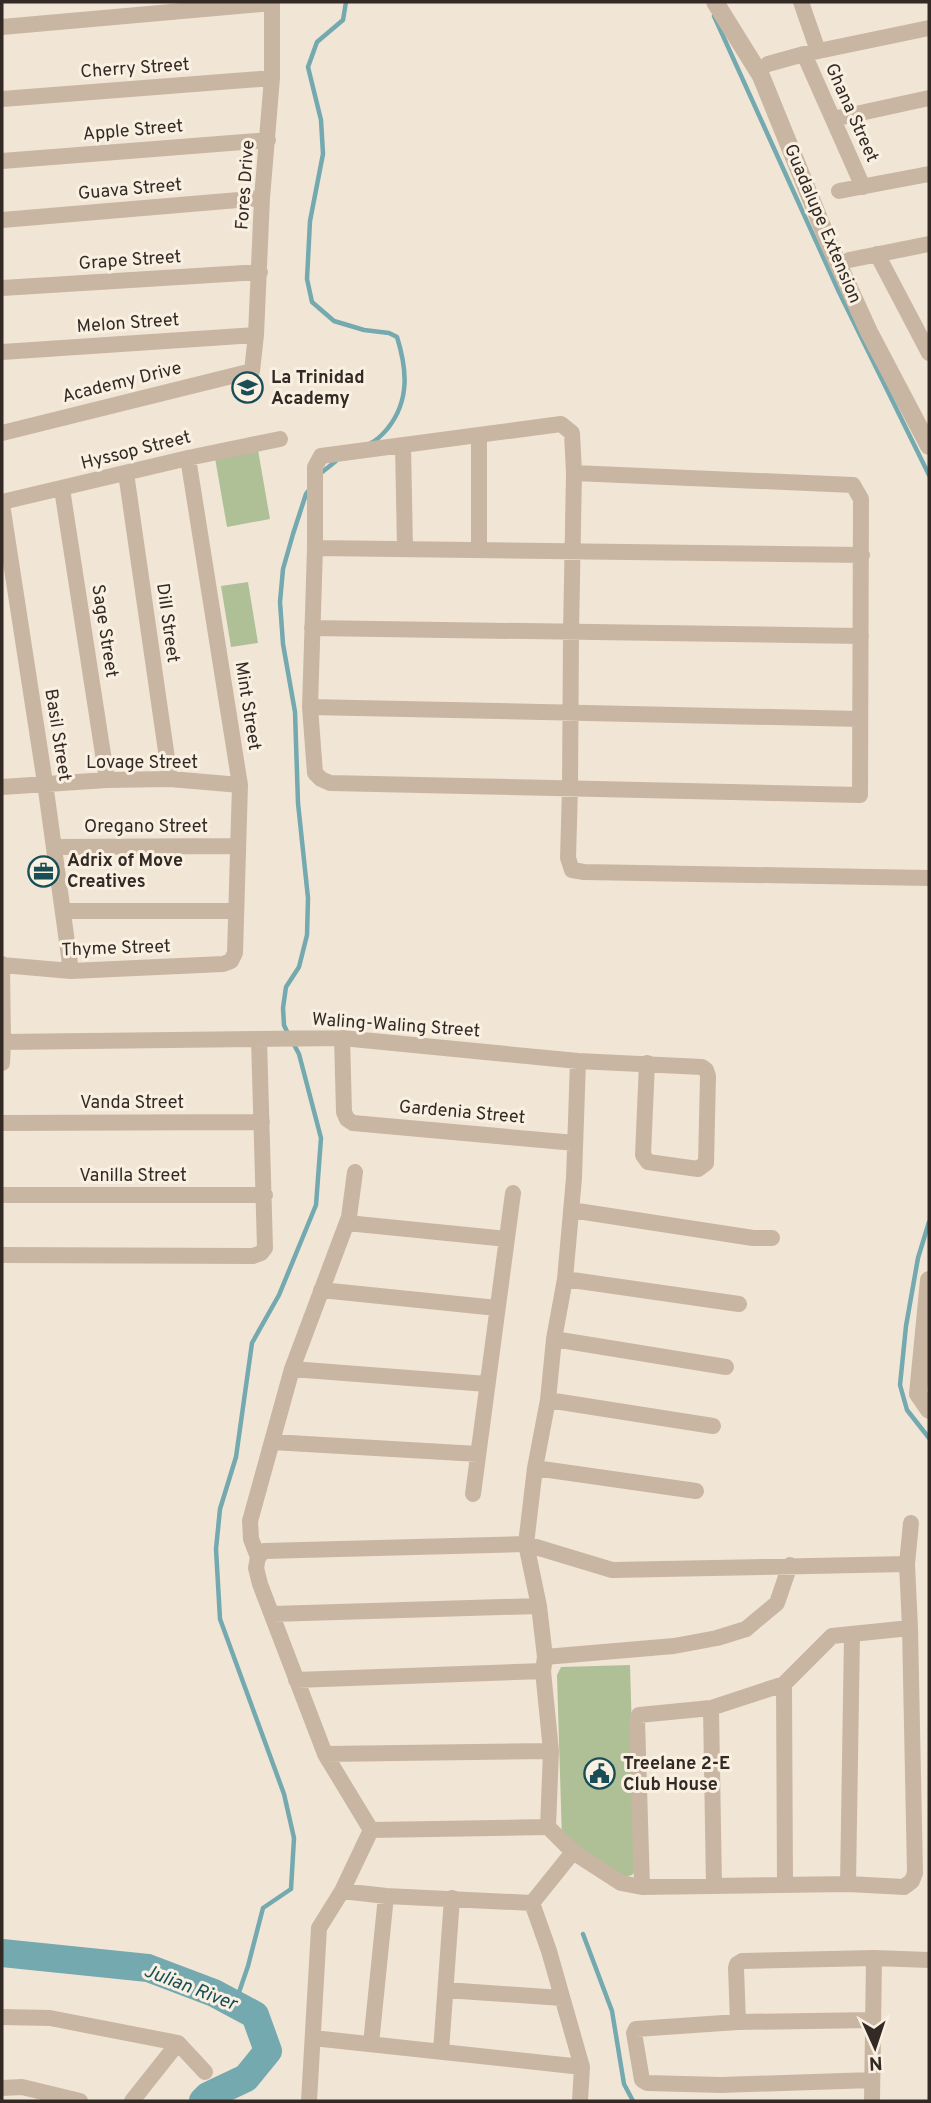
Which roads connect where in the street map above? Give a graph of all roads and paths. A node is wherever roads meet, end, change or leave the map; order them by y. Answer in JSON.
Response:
{"nodes":[{"id":1,"x":715,"y":2,"type":"edge"},
{"id":2,"x":801,"y":2,"type":"edge"},
{"id":3,"x":272,"y":3,"type":"edge"},
{"id":4,"x":2,"y":27,"type":"edge"},
{"id":5,"x":929,"y":28,"type":"edge"},
{"id":6,"x":811,"y":52,"type":"junction"},
{"id":7,"x":768,"y":64,"type":"dead end"},
{"id":8,"x":272,"y":78,"type":"junction"},
{"id":9,"x":929,"y":98,"type":"edge"},
{"id":10,"x":2,"y":99,"type":"edge"},
{"id":11,"x":833,"y":119,"type":"junction"},
{"id":12,"x":268,"y":140,"type":"junction"},
{"id":13,"x":2,"y":161,"type":"edge"},
{"id":14,"x":929,"y":174,"type":"edge"},
{"id":15,"x":863,"y":187,"type":"junction"},
{"id":16,"x":839,"y":191,"type":"dead end"},
{"id":17,"x":262,"y":198,"type":"junction"},
{"id":18,"x":2,"y":220,"type":"edge"},
{"id":19,"x":929,"y":244,"type":"edge"},
{"id":20,"x":877,"y":254,"type":"junction"},
{"id":21,"x":849,"y":260,"type":"dead end"},
{"id":22,"x":260,"y":272,"type":"junction"},
{"id":23,"x":2,"y":288,"type":"edge"},
{"id":24,"x":256,"y":335,"type":"junction"},
{"id":25,"x":2,"y":352,"type":"edge"},
{"id":26,"x":929,"y":353,"type":"edge"},
{"id":27,"x":251,"y":371,"type":"joint"},
{"id":28,"x":2,"y":433,"type":"edge"},
{"id":29,"x":479,"y":435,"type":"junction"},
{"id":30,"x":280,"y":439,"type":"dead end"},
{"id":31,"x":403,"y":445,"type":"junction"},
{"id":32,"x":929,"y":446,"type":"edge"},
{"id":33,"x":188,"y":458,"type":"junction"},
{"id":34,"x":127,"y":473,"type":"junction"},
{"id":35,"x":574,"y":473,"type":"junction"},
{"id":36,"x":62,"y":489,"type":"junction"},
{"id":37,"x":2,"y":503,"type":"edge"},
{"id":38,"x":314,"y":548,"type":"junction"},
{"id":39,"x":405,"y":548,"type":"junction"},
{"id":40,"x":479,"y":549,"type":"junction"},
{"id":41,"x":572,"y":550,"type":"junction"},
{"id":42,"x":862,"y":555,"type":"junction"},
{"id":43,"x":312,"y":628,"type":"junction"},
{"id":44,"x":570,"y":633,"type":"junction"},
{"id":45,"x":861,"y":636,"type":"junction"},
{"id":46,"x":310,"y":707,"type":"junction"},
{"id":47,"x":571,"y":714,"type":"junction"},
{"id":48,"x":860,"y":719,"type":"junction"},
{"id":49,"x":170,"y":779,"type":"junction"},
{"id":50,"x":107,"y":780,"type":"junction"},
{"id":51,"x":45,"y":783,"type":"junction"},
{"id":52,"x":240,"y":785,"type":"junction"},
{"id":53,"x":2,"y":786,"type":"edge"},
{"id":54,"x":570,"y":788,"type":"junction"},
{"id":55,"x":239,"y":846,"type":"junction"},
{"id":56,"x":54,"y":847,"type":"junction"},
{"id":57,"x":929,"y":878,"type":"edge"},
{"id":58,"x":63,"y":911,"type":"junction"},
{"id":59,"x":236,"y":911,"type":"junction"},
{"id":60,"x":231,"y":961,"type":"joint"},
{"id":61,"x":2,"y":965,"type":"edge"},
{"id":62,"x":71,"y":971,"type":"junction"},
{"id":63,"x":342,"y":1038,"type":"junction"},
{"id":64,"x":267,"y":1039,"type":"junction"},
{"id":65,"x":3,"y":1043,"type":"edge"},
{"id":66,"x":578,"y":1060,"type":"junction"},
{"id":67,"x":2,"y":1063,"type":"edge"},
{"id":68,"x":647,"y":1063,"type":"junction"},
{"id":69,"x":262,"y":1122,"type":"junction"},
{"id":70,"x":2,"y":1123,"type":"edge"},
{"id":71,"x":575,"y":1143,"type":"junction"},
{"id":72,"x":355,"y":1172,"type":"dead end"},
{"id":73,"x":513,"y":1193,"type":"dead end"},
{"id":74,"x":2,"y":1195,"type":"edge"},
{"id":75,"x":265,"y":1195,"type":"junction"},
{"id":76,"x":571,"y":1210,"type":"junction"},
{"id":77,"x":347,"y":1223,"type":"junction"},
{"id":78,"x":772,"y":1238,"type":"dead end"},
{"id":79,"x":507,"y":1239,"type":"junction"},
{"id":80,"x":2,"y":1255,"type":"edge"},
{"id":81,"x":565,"y":1279,"type":"junction"},
{"id":82,"x":929,"y":1280,"type":"edge"},
{"id":83,"x":321,"y":1290,"type":"junction"},
{"id":84,"x":739,"y":1304,"type":"dead end"},
{"id":85,"x":498,"y":1308,"type":"junction"},
{"id":86,"x":554,"y":1339,"type":"junction"},
{"id":87,"x":726,"y":1367,"type":"dead end"},
{"id":88,"x":292,"y":1369,"type":"junction"},
{"id":89,"x":487,"y":1384,"type":"junction"},
{"id":90,"x":548,"y":1400,"type":"junction"},
{"id":91,"x":929,"y":1410,"type":"edge"},
{"id":92,"x":713,"y":1426,"type":"dead end"},
{"id":93,"x":272,"y":1442,"type":"junction"},
{"id":94,"x":478,"y":1454,"type":"junction"},
{"id":95,"x":535,"y":1468,"type":"junction"},
{"id":96,"x":696,"y":1491,"type":"dead end"},
{"id":97,"x":473,"y":1494,"type":"dead end"},
{"id":98,"x":911,"y":1523,"type":"dead end"},
{"id":99,"x":526,"y":1544,"type":"junction"},
{"id":100,"x":258,"y":1557,"type":"junction"},
{"id":101,"x":906,"y":1564,"type":"junction"},
{"id":102,"x":790,"y":1565,"type":"junction"},
{"id":103,"x":539,"y":1606,"type":"junction"},
{"id":104,"x":272,"y":1614,"type":"junction"},
{"id":105,"x":910,"y":1628,"type":"junction"},
{"id":106,"x":852,"y":1635,"type":"junction"},
{"id":107,"x":544,"y":1664,"type":"junction"},
{"id":108,"x":296,"y":1679,"type":"junction"},
{"id":109,"x":784,"y":1684,"type":"junction"},
{"id":110,"x":711,"y":1708,"type":"junction"},
{"id":111,"x":551,"y":1751,"type":"junction"},
{"id":112,"x":325,"y":1754,"type":"junction"},
{"id":113,"x":548,"y":1827,"type":"junction"},
{"id":114,"x":371,"y":1830,"type":"junction"},
{"id":115,"x":573,"y":1852,"type":"junction"},
{"id":116,"x":848,"y":1884,"type":"junction"},
{"id":117,"x":785,"y":1885,"type":"junction"},
{"id":118,"x":714,"y":1886,"type":"junction"},
{"id":119,"x":642,"y":1887,"type":"junction"},
{"id":120,"x":342,"y":1891,"type":"junction"},
{"id":121,"x":386,"y":1896,"type":"junction"},
{"id":122,"x":453,"y":1898,"type":"junction"},
{"id":123,"x":532,"y":1903,"type":"junction"},
{"id":124,"x":874,"y":1958,"type":"junction"},
{"id":125,"x":929,"y":1960,"type":"edge"},
{"id":126,"x":446,"y":1990,"type":"junction"},
{"id":127,"x":562,"y":1998,"type":"junction"},
{"id":128,"x":2,"y":2017,"type":"edge"},
{"id":129,"x":873,"y":2020,"type":"junction"},
{"id":130,"x":738,"y":2022,"type":"junction"},
{"id":131,"x":313,"y":2038,"type":"junction"},
{"id":132,"x":178,"y":2043,"type":"junction"},
{"id":133,"x":371,"y":2044,"type":"junction"},
{"id":134,"x":441,"y":2051,"type":"junction"},
{"id":135,"x":582,"y":2067,"type":"junction"},
{"id":136,"x":205,"y":2073,"type":"dead end"},
{"id":137,"x":872,"y":2081,"type":"junction"},
{"id":138,"x":2,"y":2088,"type":"edge"},
{"id":139,"x":721,"y":2093,"type":"edge"},
{"id":140,"x":80,"y":2101,"type":"edge"},
{"id":141,"x":132,"y":2101,"type":"edge"},
{"id":142,"x":309,"y":2101,"type":"edge"},
{"id":143,"x":580,"y":2101,"type":"edge"},
{"id":144,"x":872,"y":2101,"type":"edge"}],
"edges":[{"from":1,"to":32,"type":"street","name":"Guadalupe Extension"},
{"from":2,"to":6,"type":"street","name":"Ghana Street"},
{"from":3,"to":4,"type":"street"},
{"from":3,"to":8,"type":"street","name":"Fores Drive"},
{"from":5,"to":6,"type":"street"},
{"from":6,"to":7,"type":"street"},
{"from":6,"to":11,"type":"street","name":"Ghana Street"},
{"from":8,"to":10,"type":"street","name":"Cherry Street"},
{"from":8,"to":12,"type":"street","name":"Fores Drive"},
{"from":9,"to":11,"type":"street"},
{"from":11,"to":15,"type":"street","name":"Ghana Street"},
{"from":12,"to":13,"type":"street","name":"Apple Street"},
{"from":12,"to":17,"type":"street","name":"Fores Drive"},
{"from":14,"to":15,"type":"street"},
{"from":15,"to":16,"type":"street"},
{"from":17,"to":18,"type":"street","name":"Guava Street"},
{"from":17,"to":22,"type":"street","name":"Fores Drive"},
{"from":19,"to":20,"type":"street"},
{"from":20,"to":21,"type":"street"},
{"from":20,"to":26,"type":"street"},
{"from":22,"to":23,"type":"street","name":"Grape Street"},
{"from":22,"to":24,"type":"street","name":"Fores Drive"},
{"from":24,"to":25,"type":"street","name":"Melon Street"},
{"from":24,"to":27,"type":"street","name":"Fores Drive"},
{"from":27,"to":28,"type":"street","name":"Academy Drive"},
{"from":29,"to":31,"type":"street"},
{"from":29,"to":35,"type":"street"},
{"from":29,"to":40,"type":"street"},
{"from":30,"to":33,"type":"street","name":"Hyssop Street"},
{"from":31,"to":38,"type":"street"},
{"from":31,"to":39,"type":"street"},
{"from":33,"to":34,"type":"street","name":"Hyssop Street"},
{"from":33,"to":52,"type":"street","name":"Mint Street"},
{"from":34,"to":36,"type":"street","name":"Hyssop Street"},
{"from":34,"to":49,"type":"street","name":"Dill Street"},
{"from":35,"to":41,"type":"street"},
{"from":35,"to":42,"type":"street"},
{"from":36,"to":37,"type":"street","name":"Hyssop Street"},
{"from":36,"to":50,"type":"street","name":"Sage Street"},
{"from":37,"to":51,"type":"street","name":"Basil Street"},
{"from":38,"to":39,"type":"street"},
{"from":38,"to":43,"type":"street"},
{"from":39,"to":40,"type":"street"},
{"from":40,"to":41,"type":"street"},
{"from":41,"to":42,"type":"street"},
{"from":41,"to":44,"type":"street"},
{"from":42,"to":45,"type":"street"},
{"from":43,"to":44,"type":"street"},
{"from":43,"to":46,"type":"street"},
{"from":44,"to":45,"type":"street"},
{"from":44,"to":47,"type":"street"},
{"from":45,"to":48,"type":"street"},
{"from":46,"to":47,"type":"street"},
{"from":46,"to":54,"type":"street"},
{"from":47,"to":48,"type":"street"},
{"from":47,"to":54,"type":"street"},
{"from":48,"to":54,"type":"street"},
{"from":49,"to":50,"type":"street","name":"Lovage Street"},
{"from":49,"to":52,"type":"street","name":"Lovage Street"},
{"from":50,"to":51,"type":"street","name":"Lovage Street"},
{"from":51,"to":53,"type":"street","name":"Lovage Street"},
{"from":51,"to":56,"type":"street","name":"Basil Street"},
{"from":52,"to":55,"type":"street","name":"Mint Street"},
{"from":54,"to":57,"type":"street"},
{"from":55,"to":56,"type":"street","name":"Oregano Street"},
{"from":55,"to":59,"type":"street","name":"Mint Street"},
{"from":56,"to":58,"type":"street","name":"Basil Street"},
{"from":58,"to":59,"type":"street"},
{"from":58,"to":62,"type":"street","name":"Basil Street"},
{"from":59,"to":60,"type":"street","name":"Mint Street"},
{"from":60,"to":62,"type":"street","name":"Thyme Street"},
{"from":61,"to":62,"type":"street","name":"Thyme Street"},
{"from":61,"to":65,"type":"street"},
{"from":63,"to":64,"type":"street","name":"Waling-Waling Street"},
{"from":63,"to":66,"type":"street","name":"Waling-Waling Street"},
{"from":63,"to":71,"type":"street","name":"Gardenia Street"},
{"from":64,"to":65,"type":"street","name":"Waling-Waling Street"},
{"from":64,"to":69,"type":"street"},
{"from":65,"to":67,"type":"street"},
{"from":66,"to":68,"type":"street","name":"Waling-Waling Street"},
{"from":66,"to":71,"type":"street"},
{"from":68,"to":68,"type":"street","name":"Waling-Waling Street"},
{"from":69,"to":70,"type":"street","name":"Vanda Street"},
{"from":69,"to":75,"type":"street"},
{"from":71,"to":76,"type":"street"},
{"from":72,"to":77,"type":"street"},
{"from":73,"to":79,"type":"street"},
{"from":74,"to":75,"type":"street","name":"Vanilla Street"},
{"from":75,"to":80,"type":"street"},
{"from":76,"to":78,"type":"street"},
{"from":76,"to":81,"type":"street"},
{"from":77,"to":79,"type":"street"},
{"from":77,"to":83,"type":"street"},
{"from":79,"to":85,"type":"street"},
{"from":81,"to":84,"type":"street"},
{"from":81,"to":86,"type":"street"},
{"from":82,"to":91,"type":"street"},
{"from":83,"to":85,"type":"street"},
{"from":83,"to":88,"type":"street"},
{"from":85,"to":89,"type":"street"},
{"from":86,"to":87,"type":"street"},
{"from":86,"to":90,"type":"street"},
{"from":88,"to":89,"type":"street"},
{"from":88,"to":93,"type":"street"},
{"from":89,"to":94,"type":"street"},
{"from":90,"to":92,"type":"street"},
{"from":90,"to":95,"type":"street"},
{"from":93,"to":94,"type":"street"},
{"from":93,"to":100,"type":"street"},
{"from":94,"to":97,"type":"street"},
{"from":95,"to":96,"type":"street"},
{"from":95,"to":99,"type":"street"},
{"from":98,"to":101,"type":"street"},
{"from":99,"to":100,"type":"street"},
{"from":99,"to":102,"type":"street"},
{"from":99,"to":103,"type":"street"},
{"from":100,"to":104,"type":"street"},
{"from":101,"to":102,"type":"street"},
{"from":101,"to":105,"type":"street"},
{"from":102,"to":107,"type":"street"},
{"from":103,"to":104,"type":"street"},
{"from":103,"to":107,"type":"street"},
{"from":104,"to":108,"type":"street"},
{"from":105,"to":106,"type":"street"},
{"from":105,"to":116,"type":"street"},
{"from":106,"to":109,"type":"street"},
{"from":106,"to":116,"type":"street"},
{"from":107,"to":108,"type":"street"},
{"from":107,"to":111,"type":"street"},
{"from":108,"to":112,"type":"street"},
{"from":109,"to":110,"type":"street"},
{"from":109,"to":117,"type":"street"},
{"from":110,"to":118,"type":"street"},
{"from":110,"to":119,"type":"street"},
{"from":111,"to":112,"type":"street"},
{"from":111,"to":113,"type":"street"},
{"from":112,"to":114,"type":"street"},
{"from":113,"to":114,"type":"street"},
{"from":113,"to":115,"type":"street"},
{"from":114,"to":120,"type":"street"},
{"from":115,"to":119,"type":"street"},
{"from":115,"to":123,"type":"street"},
{"from":116,"to":117,"type":"street"},
{"from":117,"to":118,"type":"street"},
{"from":118,"to":119,"type":"street"},
{"from":120,"to":121,"type":"street"},
{"from":120,"to":131,"type":"street"},
{"from":121,"to":122,"type":"street"},
{"from":121,"to":133,"type":"street"},
{"from":122,"to":123,"type":"street"},
{"from":122,"to":126,"type":"street"},
{"from":123,"to":127,"type":"street"},
{"from":124,"to":125,"type":"street"},
{"from":124,"to":129,"type":"street"},
{"from":124,"to":130,"type":"street"},
{"from":126,"to":127,"type":"street"},
{"from":126,"to":134,"type":"street"},
{"from":127,"to":135,"type":"street"},
{"from":128,"to":132,"type":"street"},
{"from":129,"to":130,"type":"street"},
{"from":129,"to":137,"type":"street"},
{"from":130,"to":139,"type":"street"},
{"from":131,"to":133,"type":"street"},
{"from":131,"to":142,"type":"street"},
{"from":132,"to":136,"type":"street"},
{"from":132,"to":141,"type":"street"},
{"from":133,"to":134,"type":"street"},
{"from":134,"to":135,"type":"street"},
{"from":135,"to":143,"type":"street"},
{"from":137,"to":139,"type":"street"},
{"from":137,"to":144,"type":"street"},
{"from":138,"to":140,"type":"street"}]}
